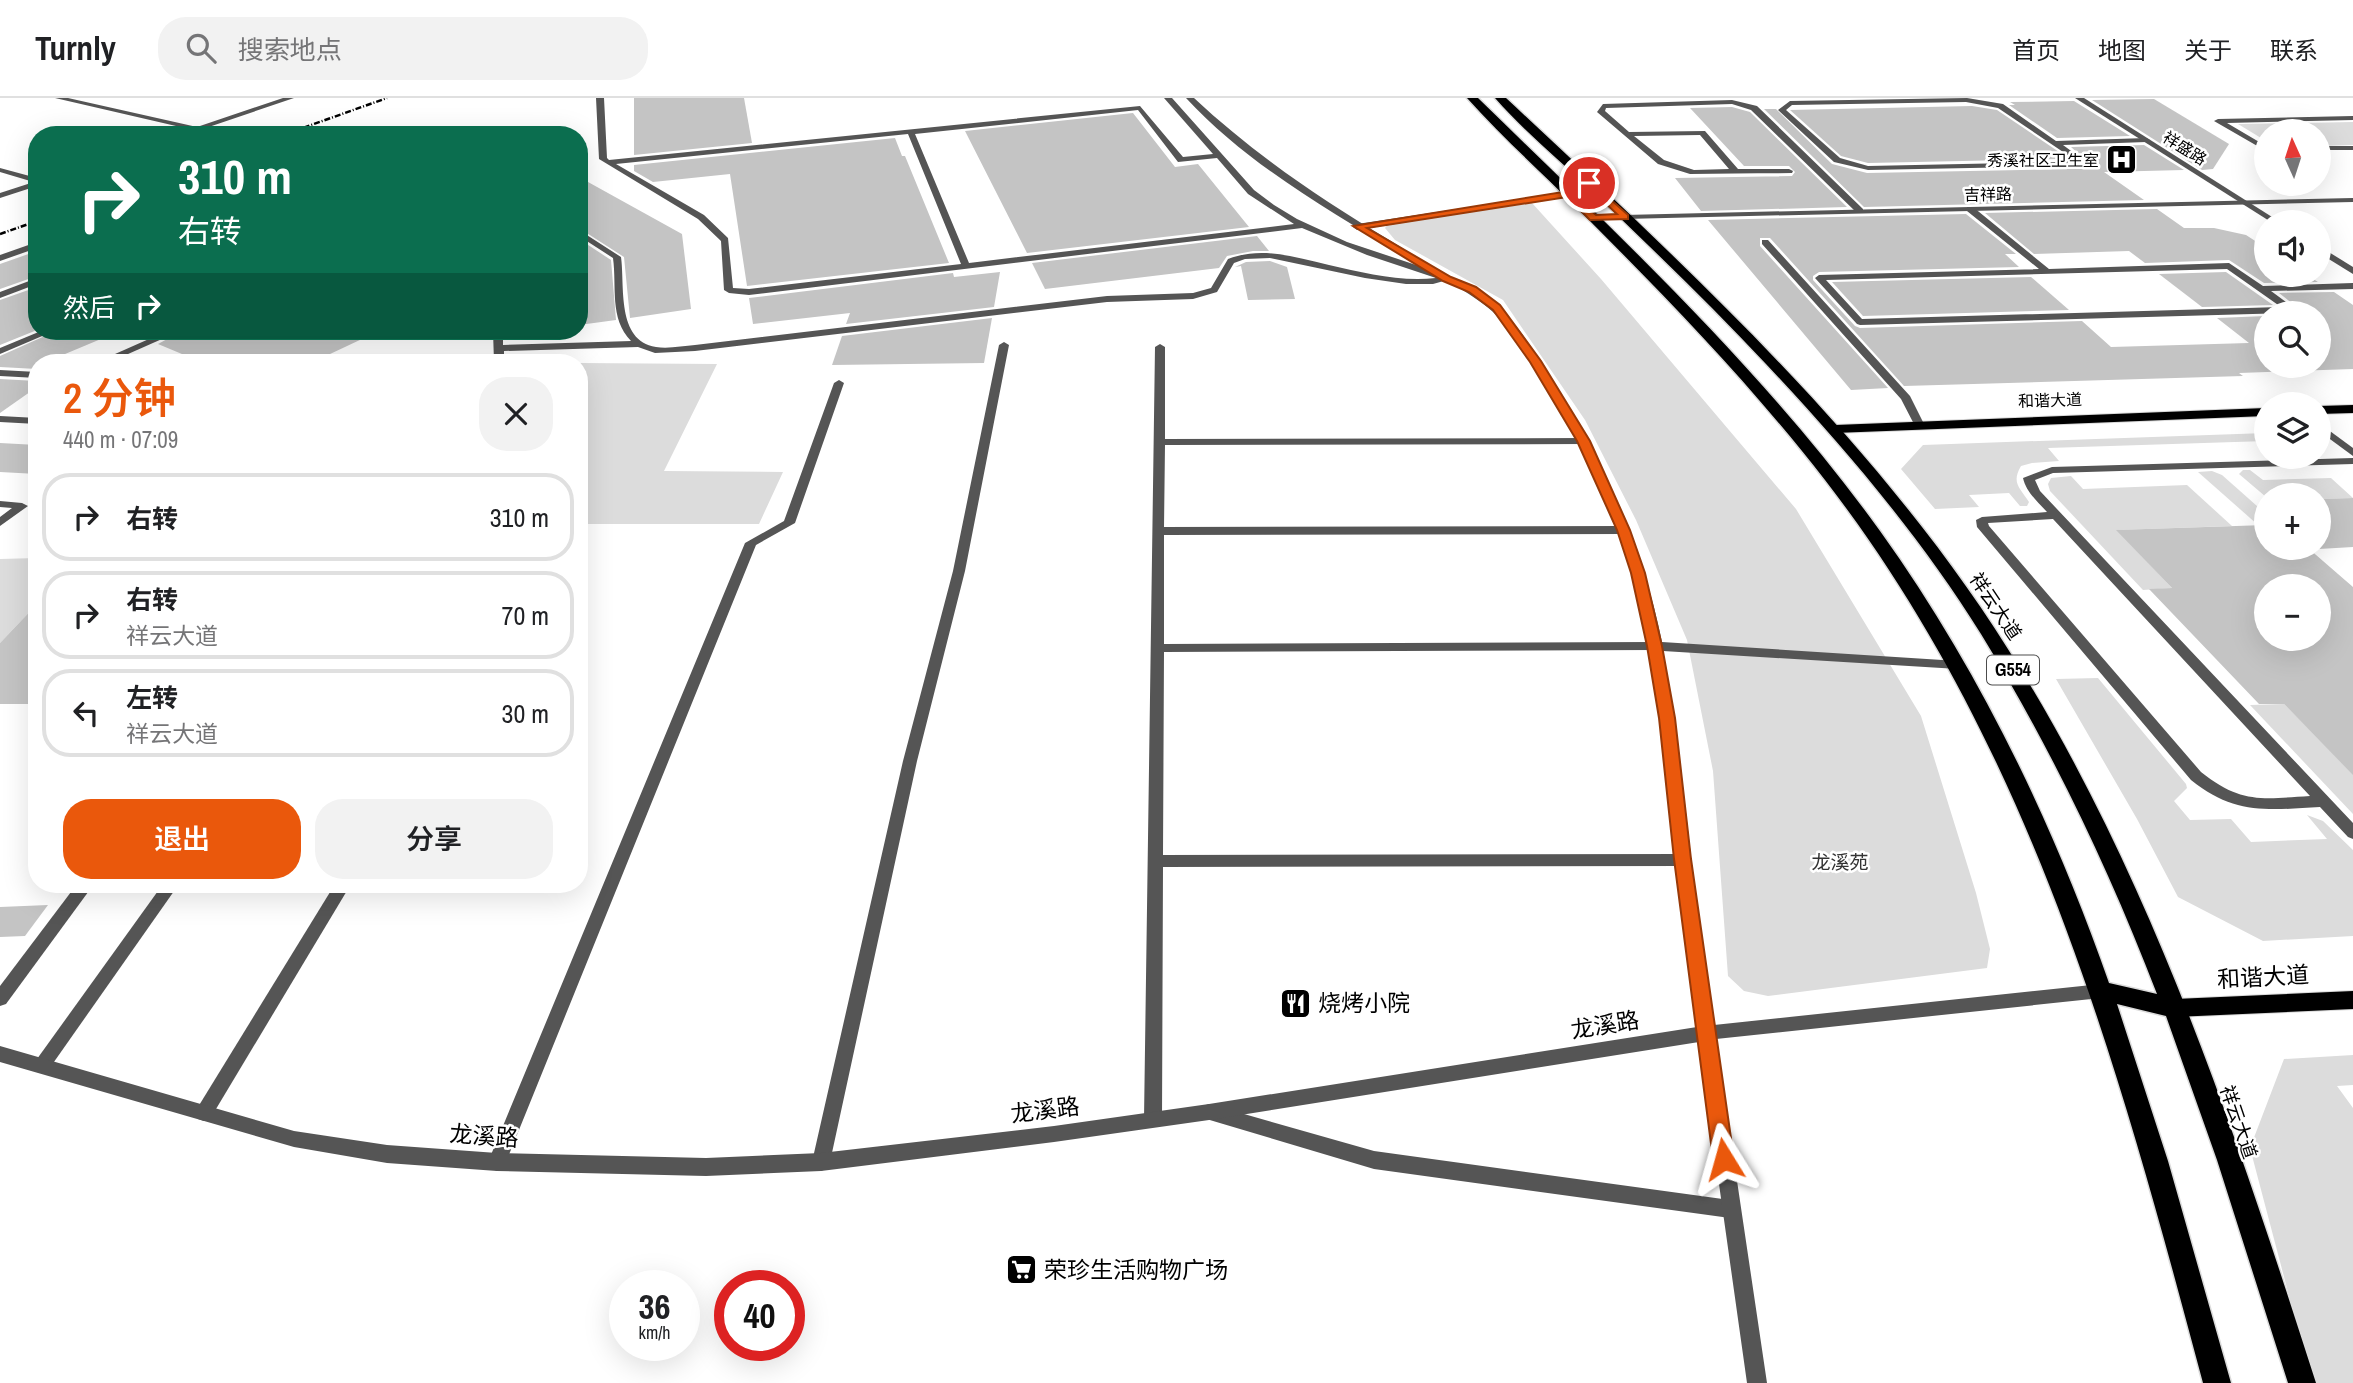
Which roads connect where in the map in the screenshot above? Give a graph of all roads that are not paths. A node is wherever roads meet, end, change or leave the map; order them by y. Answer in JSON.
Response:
{"nodes":[{"id":1,"x":59,"y":98,"type":"edge"},
{"id":2,"x":289,"y":98,"type":"edge"},
{"id":3,"x":600,"y":98,"type":"edge"},
{"id":4,"x":1168,"y":98,"type":"edge"},
{"id":5,"x":1190,"y":98,"type":"edge"},
{"id":6,"x":1472,"y":98,"type":"edge"},
{"id":7,"x":1500,"y":98,"type":"edge"},
{"id":8,"x":2079,"y":98,"type":"edge"},
{"id":9,"x":2353,"y":118,"type":"edge"},
{"id":10,"x":2308,"y":119,"type":"edge"},
{"id":11,"x":2254,"y":120,"type":"edge"},
{"id":12,"x":184,"y":126,"type":"edge"},
{"id":13,"x":206,"y":126,"type":"edge"},
{"id":14,"x":911,"y":132,"type":"junction"},
{"id":15,"x":1626,"y":134,"type":"junction"},
{"id":16,"x":2146,"y":140,"type":"junction"},
{"id":17,"x":2254,"y":142,"type":"edge"},
{"id":18,"x":2054,"y":143,"type":"junction"},
{"id":19,"x":2331,"y":148,"type":"edge"},
{"id":20,"x":2353,"y":148,"type":"edge"},
{"id":21,"x":1220,"y":155,"type":"junction"},
{"id":22,"x":608,"y":162,"type":"junction"},
{"id":23,"x":0,"y":170,"type":"edge"},
{"id":24,"x":1789,"y":171,"type":"dead end"},
{"id":25,"x":1736,"y":172,"type":"junction"},
{"id":26,"x":28,"y":179,"type":"edge"},
{"id":27,"x":28,"y":185,"type":"edge"},
{"id":28,"x":1569,"y":194,"type":"junction"},
{"id":29,"x":0,"y":196,"type":"edge"},
{"id":30,"x":2353,"y":200,"type":"edge"},
{"id":31,"x":2244,"y":202,"type":"junction"},
{"id":32,"x":1970,"y":209,"type":"junction"},
{"id":33,"x":2257,"y":210,"type":"edge"},
{"id":34,"x":1860,"y":211,"type":"junction"},
{"id":35,"x":1625,"y":217,"type":"junction"},
{"id":36,"x":1594,"y":218,"type":"junction"},
{"id":37,"x":1307,"y":225,"type":"junction"},
{"id":38,"x":1357,"y":226,"type":"junction"},
{"id":39,"x":588,"y":238,"type":"edge"},
{"id":40,"x":1765,"y":242,"type":"dead end"},
{"id":41,"x":28,"y":248,"type":"edge"},
{"id":42,"x":2331,"y":257,"type":"edge"},
{"id":43,"x":0,"y":258,"type":"edge"},
{"id":44,"x":966,"y":266,"type":"junction"},
{"id":45,"x":2046,"y":271,"type":"junction"},
{"id":46,"x":2353,"y":271,"type":"edge"},
{"id":47,"x":1447,"y":279,"type":"junction"},
{"id":48,"x":28,"y":284,"type":"edge"},
{"id":49,"x":2353,"y":286,"type":"edge"},
{"id":50,"x":2260,"y":289,"type":"junction"},
{"id":51,"x":0,"y":295,"type":"edge"},
{"id":52,"x":2353,"y":295,"type":"edge"},
{"id":53,"x":2272,"y":297,"type":"junction"},
{"id":54,"x":28,"y":340,"type":"edge"},
{"id":55,"x":154,"y":340,"type":"edge"},
{"id":56,"x":499,"y":340,"type":"edge"},
{"id":57,"x":639,"y":344,"type":"junction"},
{"id":58,"x":1004,"y":345,"type":"dead end"},
{"id":59,"x":1160,"y":347,"type":"dead end"},
{"id":60,"x":499,"y":348,"type":"junction"},
{"id":61,"x":0,"y":351,"type":"edge"},
{"id":62,"x":121,"y":354,"type":"edge"},
{"id":63,"x":499,"y":354,"type":"edge"},
{"id":64,"x":0,"y":373,"type":"edge"},
{"id":65,"x":28,"y":375,"type":"edge"},
{"id":66,"x":839,"y":383,"type":"dead end"},
{"id":67,"x":2353,"y":409,"type":"edge"},
{"id":68,"x":2331,"y":410,"type":"edge"},
{"id":69,"x":2254,"y":412,"type":"edge"},
{"id":70,"x":0,"y":419,"type":"edge"},
{"id":71,"x":28,"y":421,"type":"edge"},
{"id":72,"x":1920,"y":426,"type":"junction"},
{"id":73,"x":1835,"y":429,"type":"junction"},
{"id":74,"x":2331,"y":436,"type":"edge"},
{"id":75,"x":1584,"y":441,"type":"junction"},
{"id":76,"x":1160,"y":442,"type":"junction"},
{"id":77,"x":2353,"y":453,"type":"edge"},
{"id":78,"x":2353,"y":461,"type":"edge"},
{"id":79,"x":0,"y":504,"type":"edge"},
{"id":80,"x":2056,"y":514,"type":"junction"},
{"id":81,"x":0,"y":523,"type":"edge"},
{"id":82,"x":1624,"y":530,"type":"junction"},
{"id":83,"x":1158,"y":531,"type":"junction"},
{"id":84,"x":1655,"y":646,"type":"junction"},
{"id":85,"x":1157,"y":648,"type":"junction"},
{"id":86,"x":1958,"y":665,"type":"junction"},
{"id":87,"x":2323,"y":801,"type":"junction"},
{"id":88,"x":2353,"y":833,"type":"edge"},
{"id":89,"x":1683,"y":859,"type":"junction"},
{"id":90,"x":1156,"y":861,"type":"junction"},
{"id":91,"x":79,"y":893,"type":"edge"},
{"id":92,"x":165,"y":893,"type":"edge"},
{"id":93,"x":338,"y":893,"type":"edge"},
{"id":94,"x":2101,"y":991,"type":"junction"},
{"id":95,"x":0,"y":999,"type":"edge"},
{"id":96,"x":2353,"y":1000,"type":"edge"},
{"id":97,"x":2175,"y":1007,"type":"junction"},
{"id":98,"x":1707,"y":1033,"type":"junction"},
{"id":99,"x":0,"y":1054,"type":"edge"},
{"id":100,"x":43,"y":1064,"type":"junction"},
{"id":101,"x":1209,"y":1112,"type":"junction"},
{"id":102,"x":204,"y":1113,"type":"junction"},
{"id":103,"x":1153,"y":1119,"type":"junction"},
{"id":104,"x":497,"y":1162,"type":"junction"},
{"id":105,"x":821,"y":1162,"type":"junction"},
{"id":106,"x":1730,"y":1209,"type":"junction"},
{"id":107,"x":1757,"y":1383,"type":"edge"},
{"id":108,"x":2217,"y":1383,"type":"edge"},
{"id":109,"x":2302,"y":1383,"type":"edge"}],
"edges":[{"from":1,"to":12,"type":"street"},
{"from":2,"to":13,"type":"street"},
{"from":3,"to":22,"type":"street"},
{"from":4,"to":21,"type":"street"},
{"from":5,"to":38,"type":"street"},
{"from":6,"to":28,"type":"highway","number":"G554"},
{"from":7,"to":35,"type":"highway","name":"祥云大道","number":"G554"},
{"from":8,"to":16,"type":"street","name":"祥盛路"},
{"from":9,"to":10,"type":"street"},
{"from":11,"to":17,"type":"street"},
{"from":14,"to":21,"type":"street"},
{"from":14,"to":22,"type":"street"},
{"from":14,"to":44,"type":"street"},
{"from":15,"to":25,"type":"street"},
{"from":15,"to":25,"type":"street"},
{"from":15,"to":34,"type":"street"},
{"from":16,"to":18,"type":"street"},
{"from":16,"to":31,"type":"street","name":"祥盛路"},
{"from":18,"to":18,"type":"street"},
{"from":19,"to":20,"type":"street"},
{"from":21,"to":37,"type":"street"},
{"from":22,"to":44,"type":"street"},
{"from":23,"to":26,"type":"street"},
{"from":24,"to":25,"type":"street"},
{"from":27,"to":29,"type":"street"},
{"from":28,"to":36,"type":"highway","number":"G554"},
{"from":28,"to":38,"type":"street"},
{"from":30,"to":31,"type":"street","name":"吉祥路"},
{"from":31,"to":32,"type":"street","name":"吉祥路"},
{"from":31,"to":33,"type":"street","name":"祥盛路"},
{"from":32,"to":34,"type":"street","name":"吉祥路"},
{"from":32,"to":45,"type":"street"},
{"from":34,"to":35,"type":"street","name":"吉祥路"},
{"from":35,"to":36,"type":"highway"},
{"from":35,"to":73,"type":"highway","name":"祥云大道","number":"G554"},
{"from":36,"to":86,"type":"highway","number":"G554"},
{"from":37,"to":44,"type":"street"},
{"from":37,"to":47,"type":"street"},
{"from":38,"to":47,"type":"street"},
{"from":39,"to":57,"type":"street"},
{"from":40,"to":72,"type":"street"},
{"from":41,"to":43,"type":"street"},
{"from":42,"to":46,"type":"street"},
{"from":45,"to":50,"type":"street"},
{"from":45,"to":53,"type":"street"},
{"from":47,"to":57,"type":"street"},
{"from":47,"to":75,"type":"street"},
{"from":48,"to":51,"type":"street"},
{"from":49,"to":50,"type":"street"},
{"from":50,"to":53,"type":"street"},
{"from":52,"to":53,"type":"street"},
{"from":54,"to":61,"type":"street"},
{"from":55,"to":62,"type":"street"},
{"from":56,"to":60,"type":"street"},
{"from":57,"to":60,"type":"street"},
{"from":58,"to":105,"type":"street"},
{"from":59,"to":76,"type":"street"},
{"from":60,"to":63,"type":"street"},
{"from":64,"to":65,"type":"street"},
{"from":66,"to":104,"type":"street"},
{"from":67,"to":68,"type":"main road"},
{"from":69,"to":72,"type":"main road","name":"和谐大道"},
{"from":70,"to":71,"type":"street"},
{"from":72,"to":73,"type":"main road","name":"和谐大道"},
{"from":73,"to":97,"type":"highway","name":"祥云大道","number":"G554"},
{"from":74,"to":77,"type":"street"},
{"from":75,"to":76,"type":"street"},
{"from":75,"to":82,"type":"street"},
{"from":76,"to":83,"type":"street"},
{"from":78,"to":80,"type":"street"},
{"from":79,"to":81,"type":"street"},
{"from":80,"to":87,"type":"street"},
{"from":80,"to":87,"type":"street"},
{"from":82,"to":83,"type":"street"},
{"from":82,"to":84,"type":"street"},
{"from":83,"to":85,"type":"street"},
{"from":84,"to":85,"type":"street"},
{"from":84,"to":86,"type":"street"},
{"from":84,"to":89,"type":"street"},
{"from":85,"to":90,"type":"street"},
{"from":86,"to":94,"type":"highway","number":"G554"},
{"from":87,"to":88,"type":"street"},
{"from":89,"to":90,"type":"street"},
{"from":89,"to":98,"type":"street"},
{"from":90,"to":103,"type":"street"},
{"from":91,"to":95,"type":"street"},
{"from":92,"to":100,"type":"street"},
{"from":93,"to":102,"type":"street"},
{"from":94,"to":97,"type":"highway"},
{"from":94,"to":98,"type":"street","name":"龙溪路"},
{"from":94,"to":108,"type":"highway","number":"G554"},
{"from":96,"to":97,"type":"main road","name":"和谐大道"},
{"from":97,"to":109,"type":"highway","name":"祥云大道","number":"G554"},
{"from":98,"to":101,"type":"street","name":"龙溪路"},
{"from":98,"to":106,"type":"street"},
{"from":99,"to":100,"type":"street","name":"龙溪路"},
{"from":100,"to":102,"type":"street","name":"龙溪路"},
{"from":101,"to":103,"type":"street","name":"龙溪路"},
{"from":101,"to":106,"type":"street"},
{"from":102,"to":104,"type":"street","name":"龙溪路"},
{"from":103,"to":105,"type":"street","name":"龙溪路"},
{"from":104,"to":105,"type":"street","name":"龙溪路"},
{"from":106,"to":107,"type":"street"}]}
